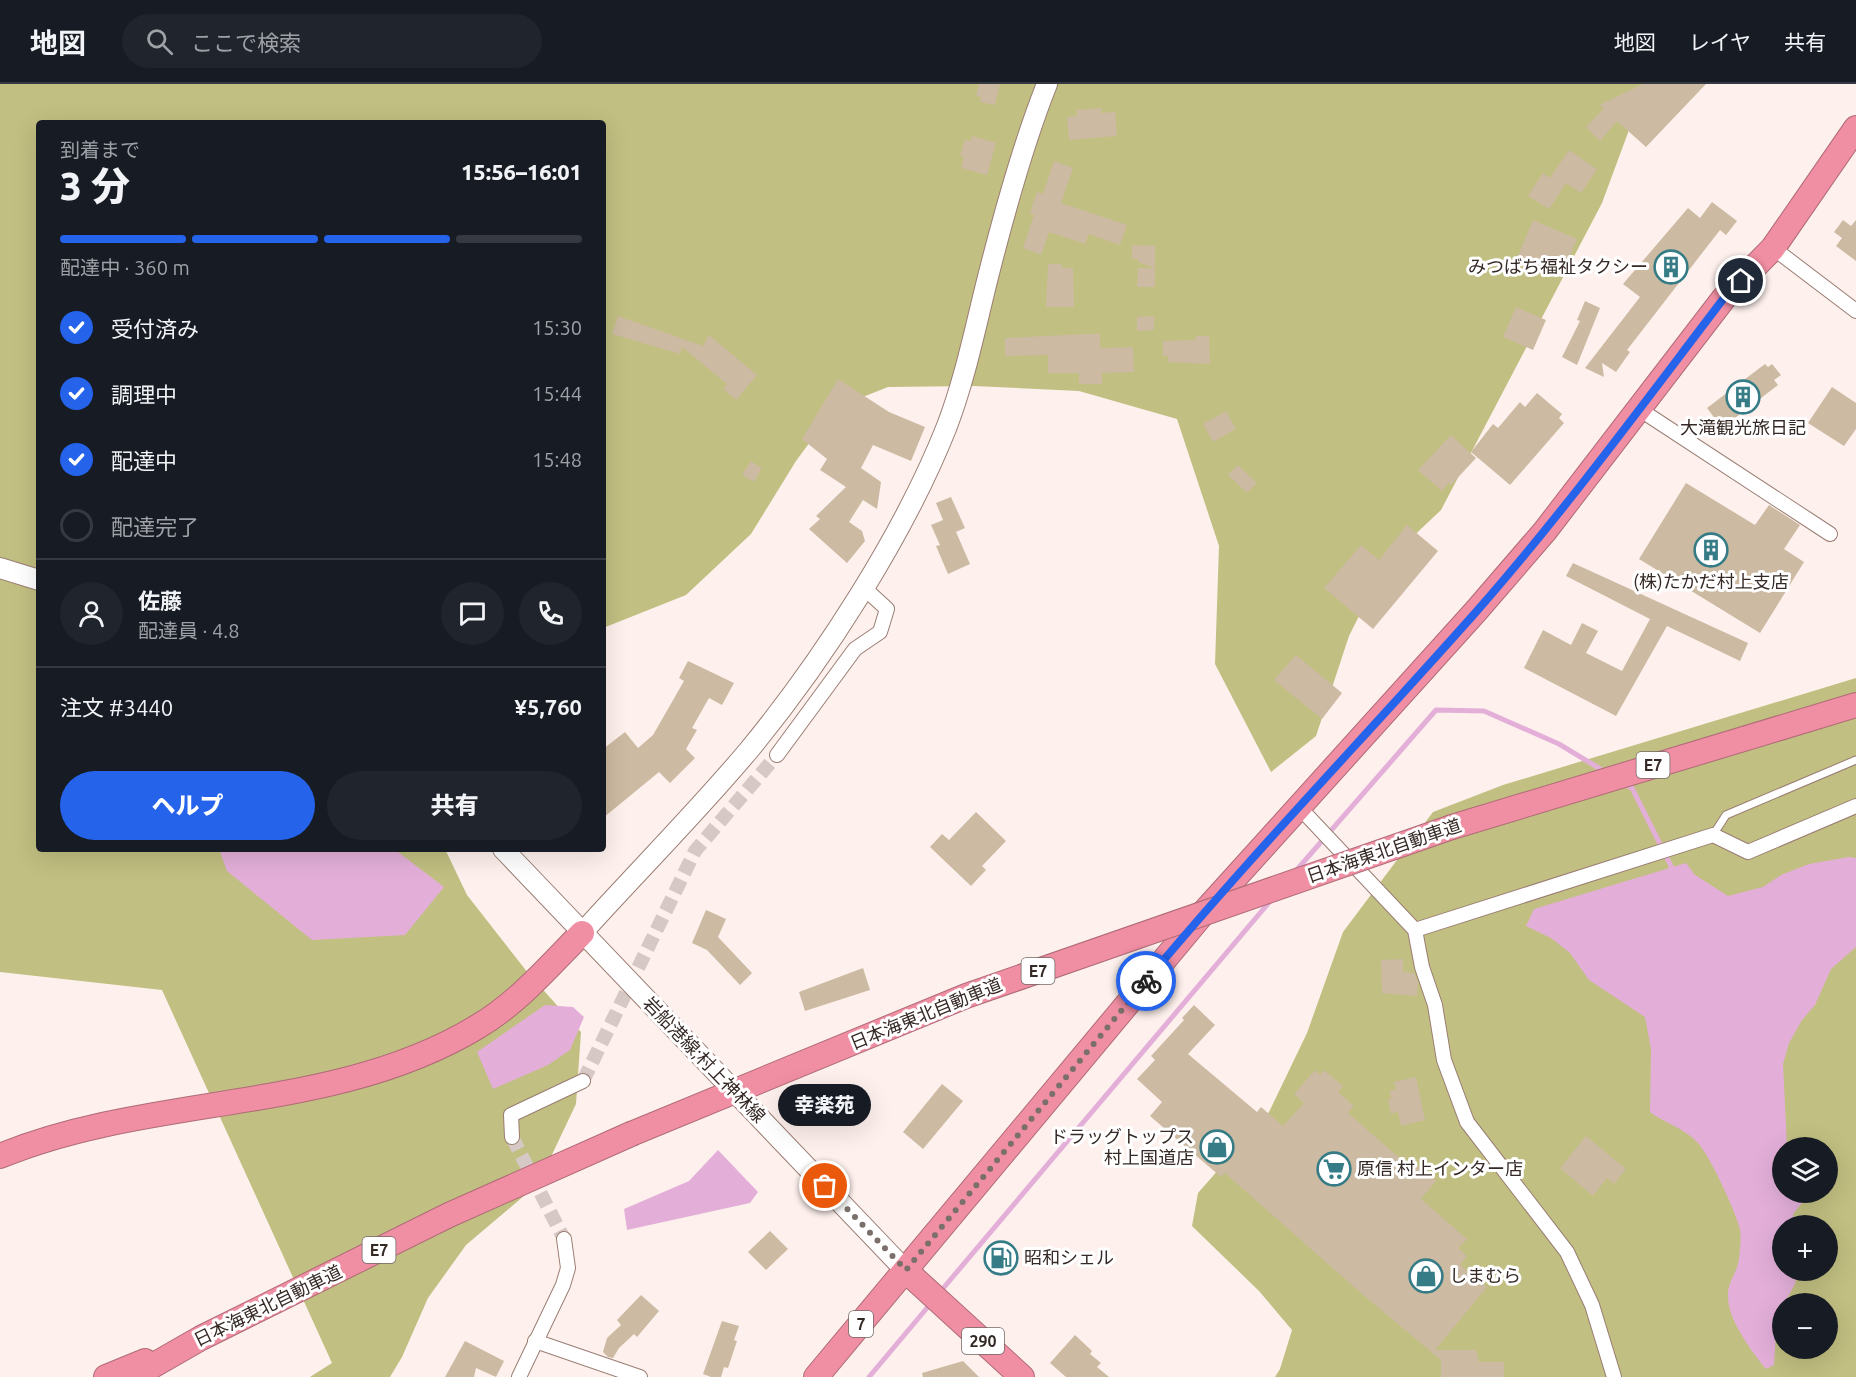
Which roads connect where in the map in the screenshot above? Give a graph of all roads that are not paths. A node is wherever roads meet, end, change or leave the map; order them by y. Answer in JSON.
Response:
{"nodes":[{"id":1,"x":1047,"y":84,"type":"edge"},
{"id":2,"x":1856,"y":128,"type":"edge"},
{"id":3,"x":1773,"y":248,"type":"junction"},
{"id":4,"x":1856,"y":311,"type":"edge"},
{"id":5,"x":1639,"y":409,"type":"junction"},
{"id":6,"x":1830,"y":534,"type":"dead end"},
{"id":7,"x":0,"y":568,"type":"edge"},
{"id":8,"x":36,"y":579,"type":"edge"},
{"id":9,"x":863,"y":587,"type":"junction"},
{"id":10,"x":1856,"y":705,"type":"edge"},
{"id":11,"x":777,"y":755,"type":"tunnel mouth"},
{"id":12,"x":1856,"y":760,"type":"edge"},
{"id":13,"x":1856,"y":806,"type":"edge"},
{"id":14,"x":1299,"y":807,"type":"junction"},
{"id":15,"x":1713,"y":835,"type":"junction"},
{"id":16,"x":506,"y":852,"type":"edge"},
{"id":17,"x":1415,"y":930,"type":"junction"},
{"id":18,"x":582,"y":933,"type":"junction"},
{"id":19,"x":584,"y":1080,"type":"tunnel mouth"},
{"id":20,"x":512,"y":1137,"type":"tunnel mouth"},
{"id":21,"x":0,"y":1139,"type":"edge"},
{"id":22,"x":0,"y":1156,"type":"edge"},
{"id":23,"x":564,"y":1239,"type":"tunnel mouth"},
{"id":24,"x":906,"y":1270,"type":"junction"},
{"id":25,"x":241,"y":1320,"type":"junction"},
{"id":26,"x":201,"y":1338,"type":"junction"},
{"id":27,"x":535,"y":1341,"type":"junction"},
{"id":28,"x":106,"y":1377,"type":"edge"},
{"id":29,"x":133,"y":1377,"type":"edge"},
{"id":30,"x":149,"y":1377,"type":"edge"},
{"id":31,"x":519,"y":1377,"type":"edge"},
{"id":32,"x":640,"y":1377,"type":"edge"},
{"id":33,"x":816,"y":1377,"type":"edge"},
{"id":34,"x":1022,"y":1377,"type":"edge"},
{"id":35,"x":1614,"y":1377,"type":"edge"}],
"edges":[{"from":1,"to":9,"type":"street"},
{"from":2,"to":3,"type":"highway","number":"7"},
{"from":3,"to":4,"type":"street"},
{"from":3,"to":5,"type":"highway","number":"7"},
{"from":5,"to":6,"type":"street"},
{"from":5,"to":14,"type":"highway","number":"7"},
{"from":7,"to":8,"type":"street"},
{"from":9,"to":11,"type":"street"},
{"from":9,"to":18,"type":"street"},
{"from":10,"to":25,"type":"highway","name":"日本海東北自動車道","number":"E7","bridge":true},
{"from":12,"to":15,"type":"lane"},
{"from":13,"to":15,"type":"street"},
{"from":14,"to":17,"type":"street"},
{"from":14,"to":24,"type":"highway","number":"7"},
{"from":15,"to":17,"type":"street"},
{"from":16,"to":18,"type":"street","name":"岩船港線;村上神林線"},
{"from":17,"to":35,"type":"street"},
{"from":18,"to":21,"type":"highway"},
{"from":18,"to":22,"type":"highway"},
{"from":18,"to":24,"type":"street","name":"岩船港線;村上神林線"},
{"from":19,"to":20,"type":"street"},
{"from":23,"to":27,"type":"street"},
{"from":24,"to":33,"type":"highway","number":"7"},
{"from":24,"to":34,"type":"highway","number":"290"},
{"from":25,"to":26,"type":"highway","name":"日本海東北自動車道","number":"E7"},
{"from":25,"to":30,"type":"highway"},
{"from":26,"to":28,"type":"highway"},
{"from":26,"to":29,"type":"highway","name":"日本海東北自動車道","number":"E7"},
{"from":27,"to":31,"type":"street"},
{"from":27,"to":32,"type":"street"}]}
